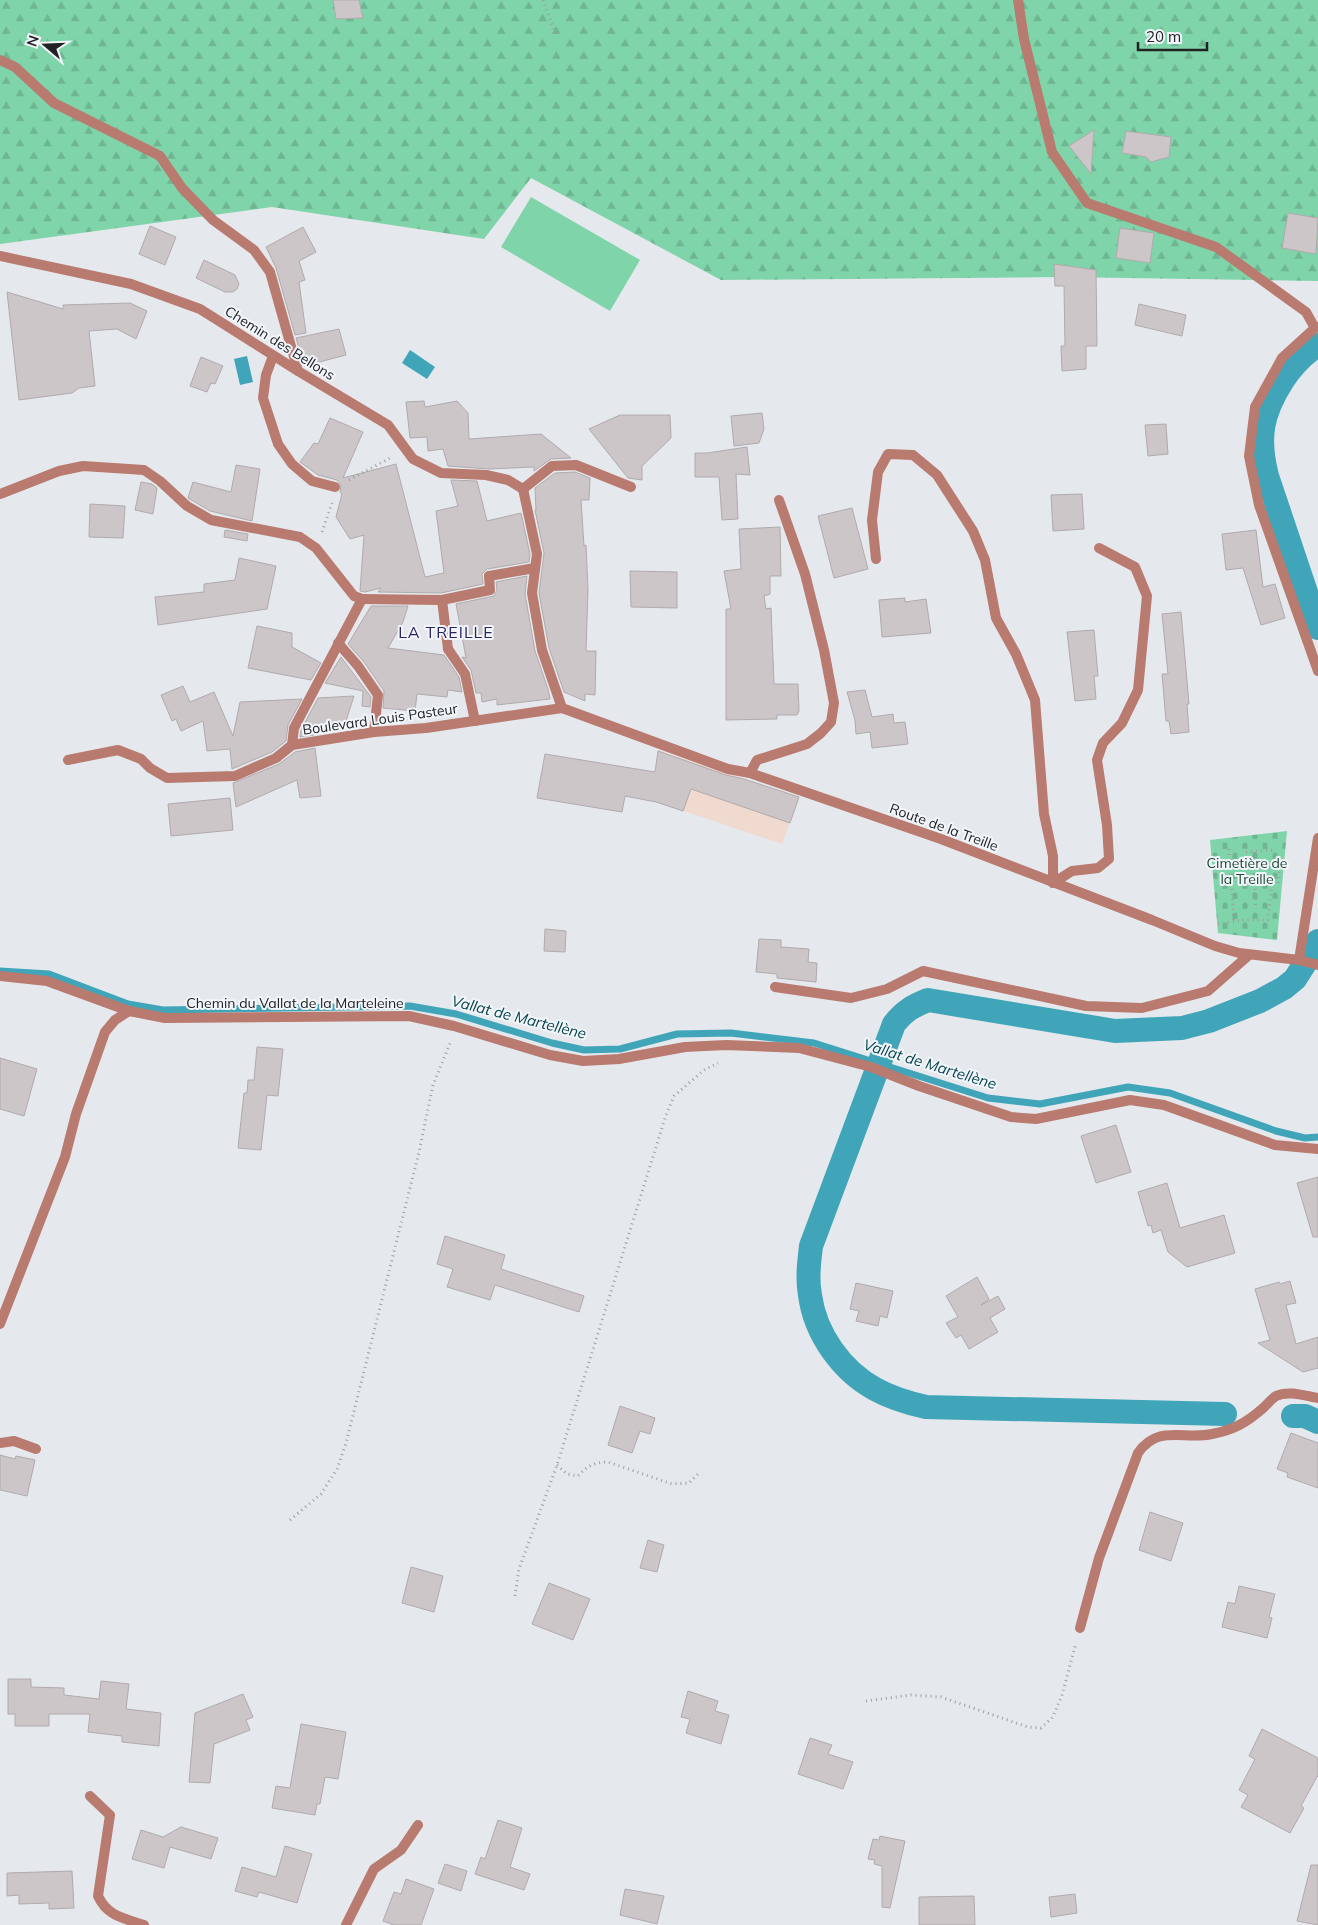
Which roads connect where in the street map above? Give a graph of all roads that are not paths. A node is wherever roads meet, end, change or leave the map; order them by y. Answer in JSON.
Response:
{"nodes":[{"id":1,"x":1018,"y":0,"type":"edge"},
{"id":2,"x":0,"y":60,"type":"edge"},
{"id":3,"x":0,"y":256,"type":"edge"},
{"id":4,"x":1317,"y":327,"type":"edge"},
{"id":5,"x":273,"y":356,"type":"junction"},
{"id":6,"x":298,"y":371,"type":"junction"},
{"id":7,"x":335,"y":487,"type":"road end"},
{"id":8,"x":631,"y":487,"type":"dead end"},
{"id":9,"x":523,"y":490,"type":"junction"},
{"id":10,"x":0,"y":494,"type":"edge"},
{"id":11,"x":779,"y":500,"type":"dead end"},
{"id":12,"x":1099,"y":548,"type":"dead end"},
{"id":13,"x":876,"y":559,"type":"dead end"},
{"id":14,"x":535,"y":568,"type":"junction"},
{"id":15,"x":362,"y":599,"type":"junction"},
{"id":16,"x":442,"y":600,"type":"junction"},
{"id":17,"x":338,"y":643,"type":"junction"},
{"id":18,"x":1318,"y":672,"type":"edge"},
{"id":19,"x":562,"y":708,"type":"junction"},
{"id":20,"x":475,"y":721,"type":"junction"},
{"id":21,"x":374,"y":732,"type":"junction"},
{"id":22,"x":292,"y":745,"type":"junction"},
{"id":23,"x":68,"y":760,"type":"dead end"},
{"id":24,"x":750,"y":773,"type":"junction"},
{"id":25,"x":1318,"y":838,"type":"edge"},
{"id":26,"x":1052,"y":882,"type":"junction"},
{"id":27,"x":1248,"y":955,"type":"junction"},
{"id":28,"x":1296,"y":959,"type":"junction"},
{"id":29,"x":1317,"y":964,"type":"edge"},
{"id":30,"x":0,"y":976,"type":"edge"},
{"id":31,"x":775,"y":987,"type":"dead end"},
{"id":32,"x":128,"y":1011,"type":"junction"},
{"id":33,"x":1318,"y":1149,"type":"edge"},
{"id":34,"x":0,"y":1324,"type":"edge"},
{"id":35,"x":1318,"y":1398,"type":"edge"},
{"id":36,"x":0,"y":1443,"type":"edge"},
{"id":37,"x":36,"y":1449,"type":"dead end"},
{"id":38,"x":1080,"y":1628,"type":"road end"},
{"id":39,"x":90,"y":1796,"type":"dead end"},
{"id":40,"x":418,"y":1825,"type":"dead end"},
{"id":41,"x":144,"y":1925,"type":"edge"},
{"id":42,"x":346,"y":1925,"type":"edge"}],
"edges":[{"from":1,"to":4,"type":"street"},
{"from":2,"to":6,"type":"street"},
{"from":3,"to":5,"type":"street","name":"Chemin des Bellons"},
{"from":4,"to":18,"type":"street"},
{"from":5,"to":6,"type":"street","name":"Chemin des Bellons"},
{"from":5,"to":7,"type":"street"},
{"from":6,"to":9,"type":"street","name":"Chemin des Bellons"},
{"from":8,"to":9,"type":"street"},
{"from":9,"to":14,"type":"street"},
{"from":10,"to":15,"type":"street"},
{"from":11,"to":24,"type":"street"},
{"from":12,"to":26,"type":"street"},
{"from":13,"to":26,"type":"street"},
{"from":14,"to":16,"type":"street"},
{"from":14,"to":19,"type":"street"},
{"from":15,"to":16,"type":"street"},
{"from":15,"to":17,"type":"street"},
{"from":16,"to":20,"type":"street"},
{"from":17,"to":21,"type":"street"},
{"from":17,"to":22,"type":"street"},
{"from":19,"to":20,"type":"street","name":"Boulevard Louis Pasteur"},
{"from":19,"to":24,"type":"street","name":"Route de la Treille"},
{"from":20,"to":21,"type":"street","name":"Boulevard Louis Pasteur"},
{"from":21,"to":22,"type":"street","name":"Boulevard Louis Pasteur"},
{"from":22,"to":23,"type":"street","name":"Boulevard Louis Pasteur"},
{"from":24,"to":26,"type":"street","name":"Route de la Treille"},
{"from":25,"to":28,"type":"street"},
{"from":26,"to":27,"type":"street","name":"Route de la Treille"},
{"from":27,"to":28,"type":"street","name":"Route de la Treille"},
{"from":27,"to":31,"type":"street"},
{"from":28,"to":29,"type":"street","name":"Route de la Treille"},
{"from":30,"to":32,"type":"street","name":"Chemin du Vallat de la Marteleine"},
{"from":32,"to":33,"type":"street","name":"Chemin du Vallat de la Marteleine"},
{"from":32,"to":34,"type":"street"},
{"from":35,"to":38,"type":"street"},
{"from":36,"to":37,"type":"street"},
{"from":39,"to":41,"type":"street"},
{"from":40,"to":42,"type":"street"}]}
